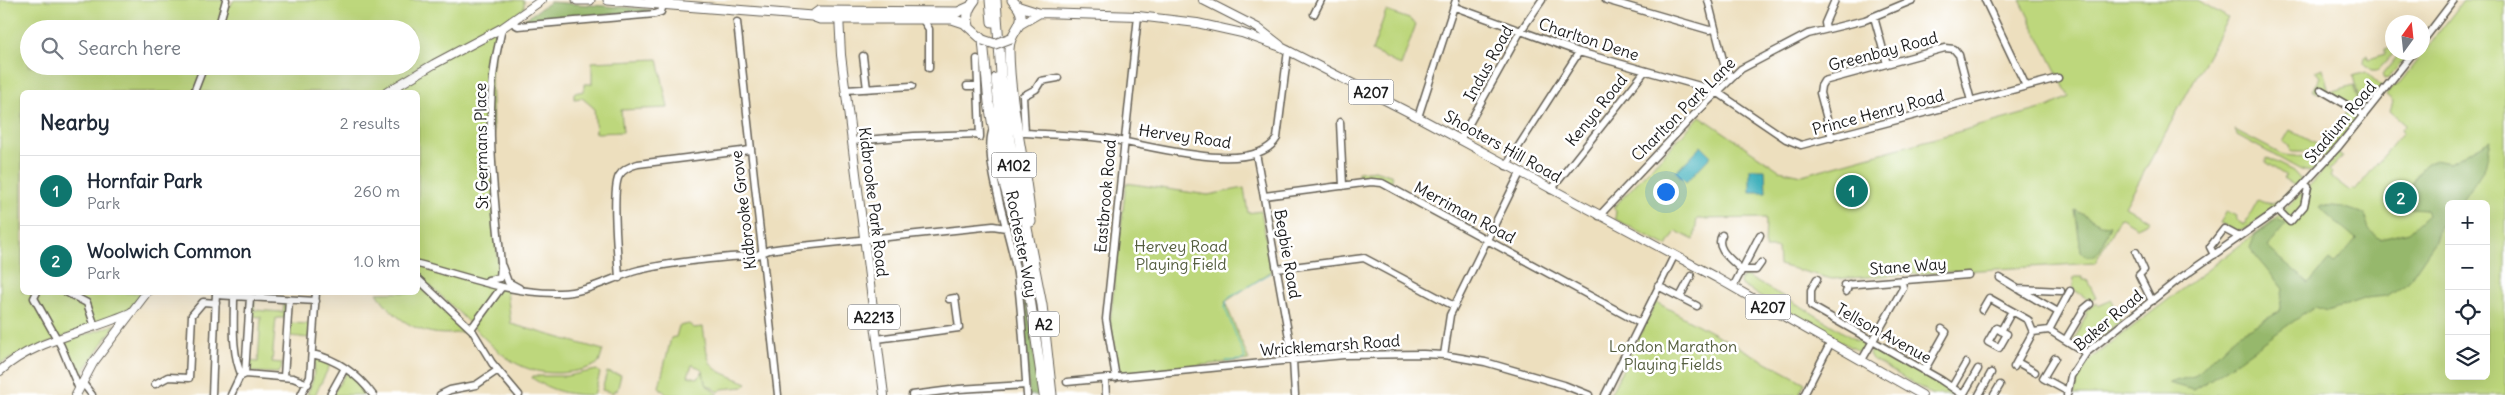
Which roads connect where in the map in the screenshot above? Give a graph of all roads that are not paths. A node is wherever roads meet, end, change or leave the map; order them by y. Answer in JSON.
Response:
{"nodes":[{"id":1,"x":226,"y":0,"type":"edge"},
{"id":2,"x":231,"y":0,"type":"edge"},
{"id":3,"x":527,"y":0,"type":"edge"},
{"id":4,"x":542,"y":0,"type":"edge"},
{"id":5,"x":576,"y":0,"type":"edge"},
{"id":6,"x":590,"y":0,"type":"edge"},
{"id":7,"x":608,"y":0,"type":"edge"},
{"id":8,"x":975,"y":0,"type":"edge"},
{"id":9,"x":990,"y":0,"type":"edge"},
{"id":10,"x":996,"y":0,"type":"edge"},
{"id":11,"x":1204,"y":0,"type":"edge"},
{"id":12,"x":1321,"y":0,"type":"edge"},
{"id":13,"x":1456,"y":0,"type":"edge"},
{"id":14,"x":1542,"y":0,"type":"edge"},
{"id":15,"x":1606,"y":0,"type":"edge"},
{"id":16,"x":1708,"y":0,"type":"edge"},
{"id":17,"x":1913,"y":0,"type":"edge"},
{"id":18,"x":1985,"y":0,"type":"edge"},
{"id":19,"x":2454,"y":0,"type":"edge"},
{"id":20,"x":1832,"y":1,"type":"edge"},
{"id":21,"x":1015,"y":3,"type":"edge"},
{"id":22,"x":663,"y":5,"type":"junction"},
{"id":23,"x":969,"y":7,"type":"junction"},
{"id":24,"x":1455,"y":7,"type":"junction"},
{"id":25,"x":527,"y":10,"type":"junction"},
{"id":26,"x":224,"y":11,"type":"junction"},
{"id":27,"x":1040,"y":13,"type":"junction"},
{"id":28,"x":1314,"y":14,"type":"dead end"},
{"id":29,"x":839,"y":16,"type":"junction"},
{"id":30,"x":952,"y":16,"type":"junction"},
{"id":31,"x":1138,"y":16,"type":"junction"},
{"id":32,"x":1874,"y":17,"type":"junction"},
{"id":33,"x":221,"y":20,"type":"edge"},
{"id":34,"x":923,"y":20,"type":"junction"},
{"id":35,"x":936,"y":20,"type":"junction"},
{"id":36,"x":511,"y":22,"type":"junction"},
{"id":37,"x":737,"y":22,"type":"dead end"},
{"id":38,"x":1021,"y":24,"type":"junction"},
{"id":39,"x":969,"y":26,"type":"junction"},
{"id":40,"x":1253,"y":26,"type":"junction"},
{"id":41,"x":502,"y":28,"type":"junction"},
{"id":42,"x":929,"y":29,"type":"junction"},
{"id":43,"x":1715,"y":29,"type":"junction"},
{"id":44,"x":1826,"y":29,"type":"junction"},
{"id":45,"x":1520,"y":32,"type":"junction"},
{"id":46,"x":2430,"y":32,"type":"edge"},
{"id":47,"x":1253,"y":36,"type":"junction"},
{"id":48,"x":1011,"y":38,"type":"junction"},
{"id":49,"x":983,"y":40,"type":"junction"},
{"id":50,"x":1285,"y":48,"type":"junction"},
{"id":51,"x":1579,"y":52,"type":"junction"},
{"id":52,"x":863,"y":56,"type":"dead end"},
{"id":53,"x":976,"y":59,"type":"dead end"},
{"id":54,"x":2408,"y":60,"type":"edge"},
{"id":55,"x":1887,"y":64,"type":"junction"},
{"id":56,"x":929,"y":68,"type":"dead end"},
{"id":57,"x":1645,"y":71,"type":"junction"},
{"id":58,"x":420,"y":72,"type":"edge"},
{"id":59,"x":201,"y":75,"type":"edge"},
{"id":60,"x":415,"y":75,"type":"edge"},
{"id":61,"x":1731,"y":77,"type":"junction"},
{"id":62,"x":1058,"y":78,"type":"dead end"},
{"id":63,"x":2058,"y":78,"type":"dead end"},
{"id":64,"x":912,"y":86,"type":"dead end"},
{"id":65,"x":967,"y":86,"type":"dead end"},
{"id":66,"x":978,"y":86,"type":"junction"},
{"id":67,"x":2026,"y":86,"type":"junction"},
{"id":68,"x":867,"y":89,"type":"junction"},
{"id":69,"x":195,"y":90,"type":"edge"},
{"id":70,"x":390,"y":90,"type":"edge"},
{"id":71,"x":846,"y":90,"type":"junction"},
{"id":72,"x":2320,"y":90,"type":"dead end"},
{"id":73,"x":1717,"y":91,"type":"junction"},
{"id":74,"x":1971,"y":101,"type":"junction"},
{"id":75,"x":2364,"y":115,"type":"junction"},
{"id":76,"x":1418,"y":117,"type":"junction"},
{"id":77,"x":1340,"y":122,"type":"dead end"},
{"id":78,"x":997,"y":129,"type":"junction"},
{"id":79,"x":1832,"y":138,"type":"junction"},
{"id":80,"x":1460,"y":140,"type":"junction"},
{"id":81,"x":852,"y":141,"type":"junction"},
{"id":82,"x":1123,"y":141,"type":"junction"},
{"id":83,"x":750,"y":150,"type":"junction"},
{"id":84,"x":1256,"y":153,"type":"junction"},
{"id":85,"x":1506,"y":166,"type":"junction"},
{"id":86,"x":1520,"y":173,"type":"junction"},
{"id":87,"x":2305,"y":185,"type":"junction"},
{"id":88,"x":1343,"y":186,"type":"junction"},
{"id":89,"x":1551,"y":190,"type":"junction"},
{"id":90,"x":1264,"y":196,"type":"junction"},
{"id":91,"x":2278,"y":210,"type":"junction"},
{"id":92,"x":1599,"y":216,"type":"junction"},
{"id":93,"x":1006,"y":228,"type":"junction"},
{"id":94,"x":1722,"y":235,"type":"dead end"},
{"id":95,"x":1760,"y":235,"type":"dead end"},
{"id":96,"x":2239,"y":237,"type":"junction"},
{"id":97,"x":865,"y":238,"type":"junction"},
{"id":98,"x":1487,"y":240,"type":"junction"},
{"id":99,"x":2136,"y":252,"type":"dead end"},
{"id":100,"x":763,"y":253,"type":"junction"},
{"id":101,"x":1028,"y":255,"type":"junction"},
{"id":102,"x":2214,"y":255,"type":"junction"},
{"id":103,"x":1674,"y":256,"type":"junction"},
{"id":104,"x":1761,"y":263,"type":"dead end"},
{"id":105,"x":420,"y":265,"type":"edge"},
{"id":106,"x":1277,"y":269,"type":"junction"},
{"id":107,"x":1742,"y":270,"type":"junction"},
{"id":108,"x":1691,"y":276,"type":"dead end"},
{"id":109,"x":1968,"y":276,"type":"dead end"},
{"id":110,"x":2182,"y":277,"type":"joint"},
{"id":111,"x":619,"y":278,"type":"junction"},
{"id":112,"x":2000,"y":278,"type":"dead end"},
{"id":113,"x":1902,"y":280,"type":"junction"},
{"id":114,"x":420,"y":281,"type":"edge"},
{"id":115,"x":503,"y":283,"type":"junction"},
{"id":116,"x":1816,"y":284,"type":"dead end"},
{"id":117,"x":1658,"y":286,"type":"junction"},
{"id":118,"x":1733,"y":287,"type":"junction"},
{"id":119,"x":1847,"y":287,"type":"dead end"},
{"id":120,"x":2018,"y":289,"type":"junction"},
{"id":121,"x":2061,"y":291,"type":"dead end"},
{"id":122,"x":2070,"y":291,"type":"dead end"},
{"id":123,"x":36,"y":295,"type":"edge"},
{"id":124,"x":72,"y":295,"type":"edge"},
{"id":125,"x":145,"y":295,"type":"edge"},
{"id":126,"x":216,"y":295,"type":"edge"},
{"id":127,"x":225,"y":295,"type":"edge"},
{"id":128,"x":316,"y":295,"type":"edge"},
{"id":129,"x":234,"y":296,"type":"junction"},
{"id":130,"x":250,"y":297,"type":"junction"},
{"id":131,"x":1680,"y":297,"type":"junction"},
{"id":132,"x":950,"y":299,"type":"dead end"},
{"id":133,"x":289,"y":300,"type":"junction"},
{"id":134,"x":2152,"y":300,"type":"junction"},
{"id":135,"x":316,"y":301,"type":"junction"},
{"id":136,"x":216,"y":303,"type":"junction"},
{"id":137,"x":2090,"y":304,"type":"dead end"},
{"id":138,"x":1454,"y":306,"type":"junction"},
{"id":139,"x":1697,"y":306,"type":"dead end"},
{"id":140,"x":1982,"y":310,"type":"dead end"},
{"id":141,"x":2012,"y":311,"type":"junction"},
{"id":142,"x":132,"y":312,"type":"junction"},
{"id":143,"x":2058,"y":312,"type":"junction"},
{"id":144,"x":1640,"y":323,"type":"junction"},
{"id":145,"x":95,"y":327,"type":"junction"},
{"id":146,"x":471,"y":329,"type":"junction"},
{"id":147,"x":1942,"y":330,"type":"dead end"},
{"id":148,"x":2049,"y":330,"type":"junction"},
{"id":149,"x":2001,"y":331,"type":"dead end"},
{"id":150,"x":2033,"y":332,"type":"junction"},
{"id":151,"x":877,"y":339,"type":"junction"},
{"id":152,"x":2066,"y":339,"type":"junction"},
{"id":153,"x":57,"y":340,"type":"junction"},
{"id":154,"x":1831,"y":342,"type":"junction"},
{"id":155,"x":1872,"y":342,"type":"junction"},
{"id":156,"x":2086,"y":353,"type":"junction"},
{"id":157,"x":312,"y":354,"type":"junction"},
{"id":158,"x":1444,"y":355,"type":"junction"},
{"id":159,"x":2055,"y":358,"type":"dead end"},
{"id":160,"x":1293,"y":360,"type":"junction"},
{"id":161,"x":1862,"y":360,"type":"junction"},
{"id":162,"x":1966,"y":363,"type":"dead end"},
{"id":163,"x":345,"y":368,"type":"junction"},
{"id":164,"x":1978,"y":369,"type":"dead end"},
{"id":165,"x":498,"y":370,"type":"junction"},
{"id":166,"x":0,"y":371,"type":"edge"},
{"id":167,"x":1924,"y":371,"type":"junction"},
{"id":168,"x":2034,"y":372,"type":"dead end"},
{"id":169,"x":1991,"y":373,"type":"dead end"},
{"id":170,"x":244,"y":375,"type":"junction"},
{"id":171,"x":284,"y":377,"type":"junction"},
{"id":172,"x":1116,"y":378,"type":"junction"},
{"id":173,"x":1105,"y":379,"type":"junction"},
{"id":174,"x":1067,"y":382,"type":"dead end"},
{"id":175,"x":155,"y":384,"type":"dead end"},
{"id":176,"x":308,"y":384,"type":"junction"},
{"id":177,"x":1026,"y":385,"type":"junction"},
{"id":178,"x":2000,"y":385,"type":"dead end"},
{"id":179,"x":1952,"y":387,"type":"junction"},
{"id":180,"x":79,"y":388,"type":"edge"},
{"id":181,"x":2067,"y":393,"type":"edge"},
{"id":182,"x":371,"y":394,"type":"edge"},
{"id":183,"x":92,"y":395,"type":"edge"},
{"id":184,"x":212,"y":395,"type":"edge"},
{"id":185,"x":231,"y":395,"type":"edge"},
{"id":186,"x":301,"y":395,"type":"edge"},
{"id":187,"x":330,"y":395,"type":"edge"},
{"id":188,"x":440,"y":395,"type":"edge"},
{"id":189,"x":519,"y":395,"type":"edge"},
{"id":190,"x":778,"y":395,"type":"edge"},
{"id":191,"x":884,"y":395,"type":"edge"},
{"id":192,"x":912,"y":395,"type":"edge"},
{"id":193,"x":1027,"y":395,"type":"edge"},
{"id":194,"x":1044,"y":395,"type":"edge"},
{"id":195,"x":1052,"y":395,"type":"edge"},
{"id":196,"x":1106,"y":395,"type":"edge"},
{"id":197,"x":1295,"y":395,"type":"edge"},
{"id":198,"x":1589,"y":395,"type":"edge"},
{"id":199,"x":1605,"y":395,"type":"edge"},
{"id":200,"x":1804,"y":395,"type":"edge"},
{"id":201,"x":1922,"y":395,"type":"edge"},
{"id":202,"x":1963,"y":395,"type":"edge"},
{"id":203,"x":1979,"y":395,"type":"edge"},
{"id":204,"x":1994,"y":395,"type":"edge"}],
"edges":[{"from":1,"to":26,"type":"street"},
{"from":2,"to":26,"type":"street"},
{"from":3,"to":25,"type":"main road"},
{"from":4,"to":25,"type":"main road"},
{"from":5,"to":6,"type":"highway"},
{"from":7,"to":22,"type":"highway"},
{"from":8,"to":23,"type":"highway"},
{"from":9,"to":78,"type":"highway","number":"A102"},
{"from":10,"to":101,"type":"highway","number":"A102"},
{"from":11,"to":40,"type":"main road"},
{"from":12,"to":28,"type":"street"},
{"from":13,"to":24,"type":"street"},
{"from":14,"to":45,"type":"street","name":"Indus Road"},
{"from":15,"to":43,"type":"street"},
{"from":16,"to":43,"type":"street"},
{"from":17,"to":32,"type":"street","name":"Charlton Park Lane"},
{"from":18,"to":67,"type":"street"},
{"from":19,"to":46,"type":"street"},
{"from":20,"to":44,"type":"street"},
{"from":21,"to":27,"type":"main road","name":"Shooters Hill Road","number":"A207"},
{"from":21,"to":38,"type":"highway"},
{"from":22,"to":29,"type":"highway"},
{"from":22,"to":36,"type":"street"},
{"from":23,"to":30,"type":"highway"},
{"from":23,"to":39,"type":"highway"},
{"from":24,"to":45,"type":"street","name":"Charlton Dene"},
{"from":24,"to":76,"type":"street"},
{"from":25,"to":36,"type":"main road"},
{"from":26,"to":33,"type":"street"},
{"from":27,"to":31,"type":"main road","name":"Shooters Hill Road","number":"A207"},
{"from":27,"to":38,"type":"main road"},
{"from":29,"to":30,"type":"highway"},
{"from":29,"to":34,"type":"highway"},
{"from":29,"to":71,"type":"main road","name":"Kidbrooke Park Road","number":"A2213"},
{"from":30,"to":35,"type":"highway"},
{"from":30,"to":39,"type":"highway"},
{"from":31,"to":47,"type":"main road","name":"Shooters Hill Road","number":"A207"},
{"from":31,"to":82,"type":"street","name":"Eastbrook Road"},
{"from":32,"to":44,"type":"street","name":"Charlton Park Lane"},
{"from":32,"to":55,"type":"street"},
{"from":34,"to":35,"type":"highway"},
{"from":34,"to":42,"type":"street"},
{"from":35,"to":42,"type":"street"},
{"from":36,"to":41,"type":"main road"},
{"from":37,"to":83,"type":"street","name":"Kidbrooke Grove"},
{"from":38,"to":48,"type":"highway","number":"A2"},
{"from":39,"to":49,"type":"highway"},
{"from":40,"to":47,"type":"main road"},
{"from":40,"to":50,"type":"main road"},
{"from":41,"to":58,"type":"main road"},
{"from":41,"to":115,"type":"street","name":"St Germans Place"},
{"from":42,"to":56,"type":"street"},
{"from":43,"to":61,"type":"street"},
{"from":44,"to":61,"type":"street","name":"Charlton Park Lane"},
{"from":45,"to":51,"type":"street","name":"Charlton Dene"},
{"from":45,"to":80,"type":"street","name":"Indus Road"},
{"from":47,"to":50,"type":"main road","name":"Shooters Hill Road","number":"A207"},
{"from":48,"to":49,"type":"highway","bridge":true},
{"from":48,"to":101,"type":"highway","number":"A2"},
{"from":49,"to":78,"type":"highway","number":"A2"},
{"from":50,"to":76,"type":"main road","name":"Shooters Hill Road","number":"A207"},
{"from":50,"to":84,"type":"street","name":"Hervey Road"},
{"from":51,"to":57,"type":"street","name":"Charlton Dene"},
{"from":51,"to":85,"type":"street"},
{"from":52,"to":68,"type":"street"},
{"from":53,"to":66,"type":"street"},
{"from":54,"to":75,"type":"street","name":"Stadium Road"},
{"from":55,"to":74,"type":"street","name":"Greenbay Road"},
{"from":55,"to":79,"type":"street","name":"Greenbay Road"},
{"from":57,"to":73,"type":"street","name":"Charlton Dene"},
{"from":57,"to":89,"type":"street","name":"Kenya Road"},
{"from":59,"to":69,"type":"street"},
{"from":60,"to":70,"type":"main road"},
{"from":61,"to":73,"type":"street","name":"Charlton Park Lane"},
{"from":62,"to":82,"type":"street","name":"Hervey Road"},
{"from":63,"to":67,"type":"street","name":"Prince Henry Road"},
{"from":64,"to":68,"type":"street"},
{"from":65,"to":66,"type":"street"},
{"from":66,"to":81,"type":"street"},
{"from":67,"to":74,"type":"street","name":"Prince Henry Road"},
{"from":68,"to":71,"type":"street"},
{"from":71,"to":81,"type":"main road","name":"Kidbrooke Park Road","number":"A2213"},
{"from":72,"to":75,"type":"street"},
{"from":73,"to":79,"type":"street","name":"Prince Henry Road"},
{"from":73,"to":92,"type":"street","name":"Charlton Park Lane"},
{"from":74,"to":79,"type":"street","name":"Prince Henry Road"},
{"from":75,"to":87,"type":"street","name":"Stadium Road"},
{"from":76,"to":80,"type":"main road","name":"Shooters Hill Road","number":"A207"},
{"from":77,"to":88,"type":"street"},
{"from":78,"to":93,"type":"street","name":"Rochester Way"},
{"from":78,"to":101,"type":"highway","number":"A2"},
{"from":80,"to":85,"type":"main road","name":"Shooters Hill Road","number":"A207"},
{"from":81,"to":97,"type":"main road","name":"Kidbrooke Park Road","number":"A2213"},
{"from":82,"to":84,"type":"street","name":"Hervey Road"},
{"from":82,"to":172,"type":"street","name":"Eastbrook Road"},
{"from":83,"to":100,"type":"street","name":"Kidbrooke Grove"},
{"from":83,"to":111,"type":"street"},
{"from":84,"to":90,"type":"street","name":"Begbie Road"},
{"from":85,"to":86,"type":"main road","name":"Shooters Hill Road","number":"A207"},
{"from":86,"to":89,"type":"main road","name":"Shooters Hill Road","number":"A207"},
{"from":86,"to":98,"type":"street"},
{"from":87,"to":91,"type":"street","name":"Stadium Road"},
{"from":87,"to":91,"type":"street","name":"Stadium Road"},
{"from":88,"to":90,"type":"street","name":"Merriman Road"},
{"from":88,"to":98,"type":"street","name":"Merriman Road"},
{"from":89,"to":92,"type":"main road","name":"Shooters Hill Road","number":"A207"},
{"from":90,"to":106,"type":"street","name":"Begbie Road"},
{"from":91,"to":96,"type":"street","name":"Stadium Road"},
{"from":92,"to":103,"type":"main road","name":"Shooters Hill Road","number":"A207"},
{"from":93,"to":97,"type":"street"},
{"from":93,"to":177,"type":"street","name":"Rochester Way"},
{"from":94,"to":107,"type":"street"},
{"from":95,"to":107,"type":"street"},
{"from":96,"to":102,"type":"street","name":"Stadium Road"},
{"from":96,"to":102,"type":"street"},
{"from":97,"to":100,"type":"street"},
{"from":97,"to":151,"type":"main road","name":"Kidbrooke Park Road","number":"A2213"},
{"from":98,"to":138,"type":"street"},
{"from":98,"to":144,"type":"street","name":"Merriman Road"},
{"from":99,"to":134,"type":"street"},
{"from":100,"to":111,"type":"street"},
{"from":100,"to":190,"type":"street","name":"Kidbrooke Grove"},
{"from":101,"to":194,"type":"highway","number":"A2"},
{"from":101,"to":195,"type":"highway","number":"A2"},
{"from":102,"to":110,"type":"street","name":"Stadium Road"},
{"from":103,"to":117,"type":"street"},
{"from":103,"to":118,"type":"main road","name":"Shooters Hill Road","number":"A207"},
{"from":104,"to":107,"type":"street"},
{"from":105,"to":115,"type":"street"},
{"from":106,"to":138,"type":"street"},
{"from":106,"to":160,"type":"street","name":"Begbie Road"},
{"from":107,"to":118,"type":"street"},
{"from":108,"to":131,"type":"street"},
{"from":109,"to":113,"type":"street","name":"Stane Way"},
{"from":110,"to":134,"type":"street","name":"Baker Road"},
{"from":111,"to":115,"type":"street"},
{"from":112,"to":120,"type":"street"},
{"from":113,"to":119,"type":"street","name":"Stane Way"},
{"from":113,"to":155,"type":"street"},
{"from":114,"to":146,"type":"street"},
{"from":115,"to":146,"type":"street"},
{"from":116,"to":155,"type":"street","name":"Tellson Avenue"},
{"from":117,"to":131,"type":"street"},
{"from":117,"to":144,"type":"street"},
{"from":118,"to":154,"type":"main road","name":"Shooters Hill Road","number":"A207"},
{"from":120,"to":121,"type":"street"},
{"from":120,"to":143,"type":"street"},
{"from":122,"to":143,"type":"street"},
{"from":123,"to":153,"type":"street"},
{"from":124,"to":145,"type":"street"},
{"from":125,"to":142,"type":"main road"},
{"from":126,"to":136,"type":"street"},
{"from":127,"to":129,"type":"street"},
{"from":128,"to":135,"type":"street"},
{"from":129,"to":130,"type":"street"},
{"from":129,"to":170,"type":"street"},
{"from":130,"to":133,"type":"street"},
{"from":130,"to":170,"type":"street"},
{"from":131,"to":139,"type":"street"},
{"from":132,"to":151,"type":"street"},
{"from":133,"to":135,"type":"street"},
{"from":133,"to":171,"type":"street"},
{"from":134,"to":156,"type":"street","name":"Baker Road"},
{"from":135,"to":157,"type":"street"},
{"from":136,"to":175,"type":"street"},
{"from":136,"to":184,"type":"street"},
{"from":137,"to":152,"type":"street"},
{"from":138,"to":158,"type":"street"},
{"from":140,"to":141,"type":"street"},
{"from":141,"to":149,"type":"street"},
{"from":141,"to":150,"type":"street"},
{"from":142,"to":145,"type":"main road"},
{"from":142,"to":180,"type":"main road"},
{"from":143,"to":148,"type":"street"},
{"from":144,"to":199,"type":"street"},
{"from":145,"to":153,"type":"main road"},
{"from":146,"to":165,"type":"street"},
{"from":147,"to":167,"type":"street"},
{"from":148,"to":150,"type":"street"},
{"from":148,"to":152,"type":"street"},
{"from":150,"to":168,"type":"street"},
{"from":151,"to":191,"type":"main road","name":"Kidbrooke Park Road","number":"A2213"},
{"from":152,"to":156,"type":"street"},
{"from":153,"to":166,"type":"main road"},
{"from":153,"to":180,"type":"street"},
{"from":154,"to":161,"type":"main road","name":"Shooters Hill Road","number":"A207"},
{"from":154,"to":200,"type":"street"},
{"from":155,"to":161,"type":"street"},
{"from":155,"to":167,"type":"street","name":"Tellson Avenue"},
{"from":156,"to":181,"type":"street","name":"Baker Road"},
{"from":157,"to":163,"type":"street"},
{"from":157,"to":176,"type":"street"},
{"from":158,"to":160,"type":"street","name":"Wricklemarsh Road"},
{"from":158,"to":198,"type":"street","name":"Wricklemarsh Road"},
{"from":159,"to":181,"type":"street"},
{"from":160,"to":172,"type":"street","name":"Wricklemarsh Road"},
{"from":160,"to":197,"type":"street","name":"Begbie Road"},
{"from":161,"to":201,"type":"main road","name":"Shooters Hill Road","number":"A207"},
{"from":162,"to":179,"type":"street"},
{"from":163,"to":182,"type":"street"},
{"from":163,"to":187,"type":"street"},
{"from":164,"to":202,"type":"street"},
{"from":165,"to":188,"type":"street"},
{"from":165,"to":189,"type":"street"},
{"from":167,"to":179,"type":"street","name":"Tellson Avenue"},
{"from":169,"to":203,"type":"street"},
{"from":170,"to":171,"type":"street"},
{"from":170,"to":185,"type":"street"},
{"from":171,"to":176,"type":"street"},
{"from":172,"to":173,"type":"street","name":"Wricklemarsh Road"},
{"from":173,"to":174,"type":"street","name":"Wricklemarsh Road"},
{"from":173,"to":196,"type":"street"},
{"from":176,"to":186,"type":"street"},
{"from":177,"to":192,"type":"street"},
{"from":177,"to":193,"type":"street","name":"Rochester Way"},
{"from":178,"to":204,"type":"street"},
{"from":179,"to":202,"type":"street","name":"Tellson Avenue"},
{"from":180,"to":183,"type":"street"}]}
